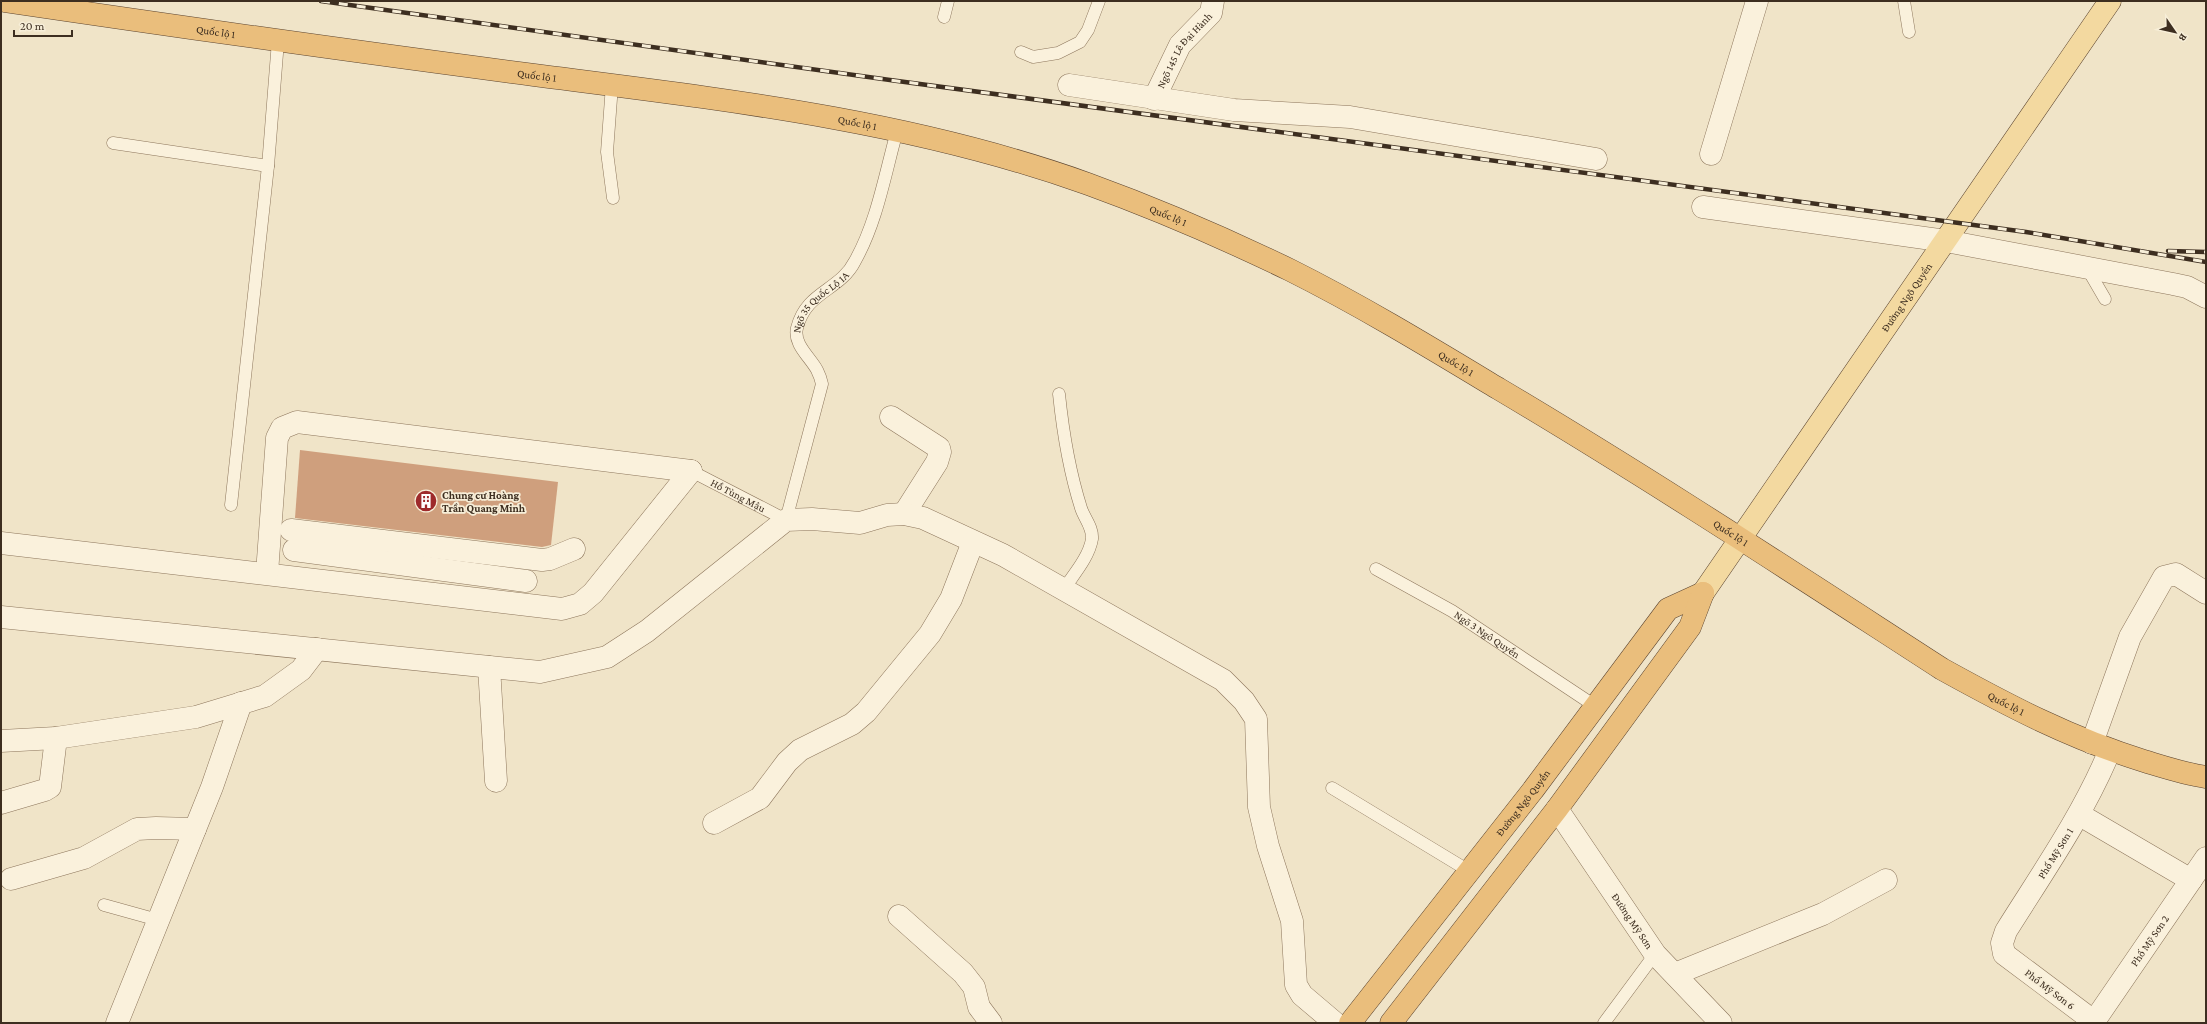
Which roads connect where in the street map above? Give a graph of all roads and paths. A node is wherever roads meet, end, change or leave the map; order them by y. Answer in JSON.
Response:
{"nodes":[{"id":1,"x":5,"y":1,"type":"edge"},
{"id":2,"x":948,"y":1,"type":"edge"},
{"id":3,"x":1098,"y":1,"type":"edge"},
{"id":4,"x":1213,"y":1,"type":"edge"},
{"id":5,"x":1756,"y":1,"type":"edge"},
{"id":6,"x":1904,"y":1,"type":"edge"},
{"id":7,"x":2110,"y":1,"type":"edge"},
{"id":8,"x":944,"y":17,"type":"dead end"},
{"id":9,"x":1909,"y":32,"type":"dead end"},
{"id":10,"x":278,"y":41,"type":"junction"},
{"id":11,"x":1021,"y":52,"type":"dead end"},
{"id":12,"x":612,"y":85,"type":"junction"},
{"id":13,"x":1069,"y":85,"type":"dead end"},
{"id":14,"x":1154,"y":99,"type":"junction"},
{"id":15,"x":897,"y":131,"type":"junction"},
{"id":16,"x":113,"y":143,"type":"dead end"},
{"id":17,"x":1711,"y":154,"type":"dead end"},
{"id":18,"x":1596,"y":159,"type":"dead end"},
{"id":19,"x":268,"y":166,"type":"junction"},
{"id":20,"x":613,"y":198,"type":"dead end"},
{"id":21,"x":1703,"y":207,"type":"dead end"},
{"id":22,"x":1946,"y":241,"type":"junction"},
{"id":23,"x":2087,"y":268,"type":"junction"},
{"id":24,"x":2206,"y":297,"type":"edge"},
{"id":25,"x":2105,"y":299,"type":"dead end"},
{"id":26,"x":1058,"y":394,"type":"dead end"},
{"id":27,"x":890,"y":417,"type":"dead end"},
{"id":28,"x":691,"y":471,"type":"junction"},
{"id":29,"x":231,"y":505,"type":"dead end"},
{"id":30,"x":904,"y":514,"type":"junction"},
{"id":31,"x":786,"y":520,"type":"junction"},
{"id":32,"x":1740,"y":539,"type":"junction"},
{"id":33,"x":292,"y":540,"type":"dead end"},
{"id":34,"x":974,"y":542,"type":"junction"},
{"id":35,"x":1,"y":543,"type":"edge"},
{"id":36,"x":418,"y":544,"type":"junction"},
{"id":37,"x":361,"y":548,"type":"junction"},
{"id":38,"x":574,"y":549,"type":"dead end"},
{"id":39,"x":473,"y":550,"type":"junction"},
{"id":40,"x":531,"y":558,"type":"junction"},
{"id":41,"x":416,"y":566,"type":"junction"},
{"id":42,"x":1376,"y":569,"type":"dead end"},
{"id":43,"x":266,"y":573,"type":"junction"},
{"id":44,"x":471,"y":573,"type":"junction"},
{"id":45,"x":526,"y":580,"type":"junction"},
{"id":46,"x":356,"y":584,"type":"junction"},
{"id":47,"x":1064,"y":589,"type":"junction"},
{"id":48,"x":412,"y":591,"type":"junction"},
{"id":49,"x":1703,"y":593,"type":"junction"},
{"id":50,"x":2206,"y":593,"type":"edge"},
{"id":51,"x":521,"y":604,"type":"junction"},
{"id":52,"x":1,"y":617,"type":"edge"},
{"id":53,"x":317,"y":650,"type":"junction"},
{"id":54,"x":489,"y":667,"type":"junction"},
{"id":55,"x":241,"y":703,"type":"junction"},
{"id":56,"x":1595,"y":706,"type":"junction"},
{"id":57,"x":56,"y":738,"type":"junction"},
{"id":58,"x":1,"y":741,"type":"edge"},
{"id":59,"x":2101,"y":747,"type":"junction"},
{"id":60,"x":2206,"y":777,"type":"edge"},
{"id":61,"x":496,"y":781,"type":"dead end"},
{"id":62,"x":1332,"y":788,"type":"dead end"},
{"id":63,"x":1533,"y":790,"type":"junction"},
{"id":64,"x":1,"y":802,"type":"edge"},
{"id":65,"x":1557,"y":809,"type":"junction"},
{"id":66,"x":2080,"y":815,"type":"junction"},
{"id":67,"x":714,"y":822,"type":"dead end"},
{"id":68,"x":195,"y":829,"type":"junction"},
{"id":69,"x":2206,"y":858,"type":"edge"},
{"id":70,"x":1469,"y":871,"type":"junction"},
{"id":71,"x":11,"y":879,"type":"dead end"},
{"id":72,"x":1886,"y":880,"type":"dead end"},
{"id":73,"x":2191,"y":880,"type":"junction"},
{"id":74,"x":104,"y":904,"type":"dead end"},
{"id":75,"x":899,"y":916,"type":"dead end"},
{"id":76,"x":158,"y":920,"type":"junction"},
{"id":77,"x":1654,"y":954,"type":"junction"},
{"id":78,"x":2004,"y":954,"type":"joint"},
{"id":79,"x":1675,"y":974,"type":"junction"},
{"id":80,"x":117,"y":1023,"type":"edge"},
{"id":81,"x":991,"y":1023,"type":"edge"},
{"id":82,"x":1335,"y":1023,"type":"edge"},
{"id":83,"x":1350,"y":1023,"type":"edge"},
{"id":84,"x":1391,"y":1023,"type":"edge"},
{"id":85,"x":1604,"y":1023,"type":"edge"},
{"id":86,"x":1721,"y":1023,"type":"edge"},
{"id":87,"x":2094,"y":1023,"type":"edge"}],
"edges":[{"from":1,"to":10,"type":"highway","name":"Quốc lộ 1"},
{"from":2,"to":8,"type":"lane"},
{"from":3,"to":11,"type":"lane"},
{"from":4,"to":14,"type":"street","name":"Ngõ 145 Lê Đại Hành"},
{"from":5,"to":17,"type":"street"},
{"from":6,"to":9,"type":"lane"},
{"from":7,"to":22,"type":"main road","name":"Đường Ngô Quyền"},
{"from":10,"to":12,"type":"highway","name":"Quốc lộ 1"},
{"from":10,"to":19,"type":"lane"},
{"from":12,"to":15,"type":"highway","name":"Quốc lộ 1"},
{"from":12,"to":20,"type":"lane"},
{"from":13,"to":14,"type":"street"},
{"from":14,"to":18,"type":"street"},
{"from":15,"to":31,"type":"lane","name":"Ngõ 35 Quốc Lộ 1A"},
{"from":15,"to":32,"type":"highway","name":"Quốc lộ 1"},
{"from":16,"to":19,"type":"lane"},
{"from":19,"to":29,"type":"lane"},
{"from":21,"to":22,"type":"street"},
{"from":22,"to":23,"type":"street"},
{"from":22,"to":32,"type":"main road","name":"Đường Ngô Quyền"},
{"from":23,"to":24,"type":"street"},
{"from":23,"to":25,"type":"lane"},
{"from":26,"to":47,"type":"lane"},
{"from":27,"to":30,"type":"street"},
{"from":28,"to":31,"type":"lane","name":"Hồ Tùng Mậu"},
{"from":28,"to":43,"type":"street"},
{"from":28,"to":51,"type":"street"},
{"from":30,"to":31,"type":"street"},
{"from":30,"to":34,"type":"street"},
{"from":31,"to":54,"type":"street"},
{"from":32,"to":49,"type":"main road","name":"Đường Ngô Quyền"},
{"from":32,"to":59,"type":"highway","name":"Quốc lộ 1"},
{"from":33,"to":37,"type":"street"},
{"from":34,"to":47,"type":"street"},
{"from":34,"to":67,"type":"street"},
{"from":35,"to":43,"type":"street"},
{"from":36,"to":37,"type":"street"},
{"from":36,"to":39,"type":"street"},
{"from":36,"to":41,"type":"street"},
{"from":37,"to":41,"type":"street"},
{"from":37,"to":46,"type":"street"},
{"from":38,"to":40,"type":"street"},
{"from":39,"to":40,"type":"street"},
{"from":39,"to":44,"type":"street"},
{"from":40,"to":45,"type":"street"},
{"from":41,"to":44,"type":"street"},
{"from":41,"to":48,"type":"street"},
{"from":42,"to":56,"type":"lane","name":"Ngõ 3 Ngô Quyền"},
{"from":43,"to":46,"type":"street"},
{"from":44,"to":45,"type":"street"},
{"from":45,"to":51,"type":"street"},
{"from":46,"to":48,"type":"street"},
{"from":47,"to":82,"type":"street"},
{"from":48,"to":51,"type":"street"},
{"from":49,"to":56,"type":"highway","name":"Đường Ngô Quyền"},
{"from":49,"to":65,"type":"highway","name":"Đường Ngô Quyền"},
{"from":50,"to":59,"type":"street","name":"Phố Mỹ Sơn 1"},
{"from":52,"to":53,"type":"street"},
{"from":53,"to":54,"type":"street"},
{"from":53,"to":55,"type":"street"},
{"from":54,"to":61,"type":"street"},
{"from":55,"to":57,"type":"street"},
{"from":55,"to":68,"type":"street"},
{"from":56,"to":63,"type":"highway","name":"Đường Ngô Quyền"},
{"from":57,"to":58,"type":"street"},
{"from":57,"to":64,"type":"street"},
{"from":59,"to":60,"type":"highway","name":"Quốc lộ 1"},
{"from":59,"to":66,"type":"street","name":"Phố Mỹ Sơn 1"},
{"from":62,"to":70,"type":"lane"},
{"from":63,"to":65,"type":"highway"},
{"from":63,"to":70,"type":"highway","name":"Đường Ngô Quyền"},
{"from":65,"to":77,"type":"street","name":"Đường Mỹ Sơn"},
{"from":65,"to":84,"type":"highway","name":"Đường Ngô Quyền"},
{"from":66,"to":73,"type":"street"},
{"from":66,"to":78,"type":"street","name":"Phố Mỹ Sơn 1"},
{"from":68,"to":71,"type":"street"},
{"from":68,"to":76,"type":"street"},
{"from":69,"to":73,"type":"street","name":"Phố Mỹ Sơn 2"},
{"from":70,"to":83,"type":"highway","name":"Đường Ngô Quyền"},
{"from":72,"to":79,"type":"street"},
{"from":73,"to":87,"type":"street","name":"Phố Mỹ Sơn 2"},
{"from":74,"to":76,"type":"lane"},
{"from":75,"to":81,"type":"street"},
{"from":76,"to":80,"type":"street"},
{"from":77,"to":79,"type":"street","name":"Đường Mỹ Sơn"},
{"from":77,"to":85,"type":"lane"},
{"from":78,"to":87,"type":"street","name":"Phố Mỹ Sơn 6"},
{"from":79,"to":86,"type":"street","name":"Đường Mỹ Sơn"}]}
